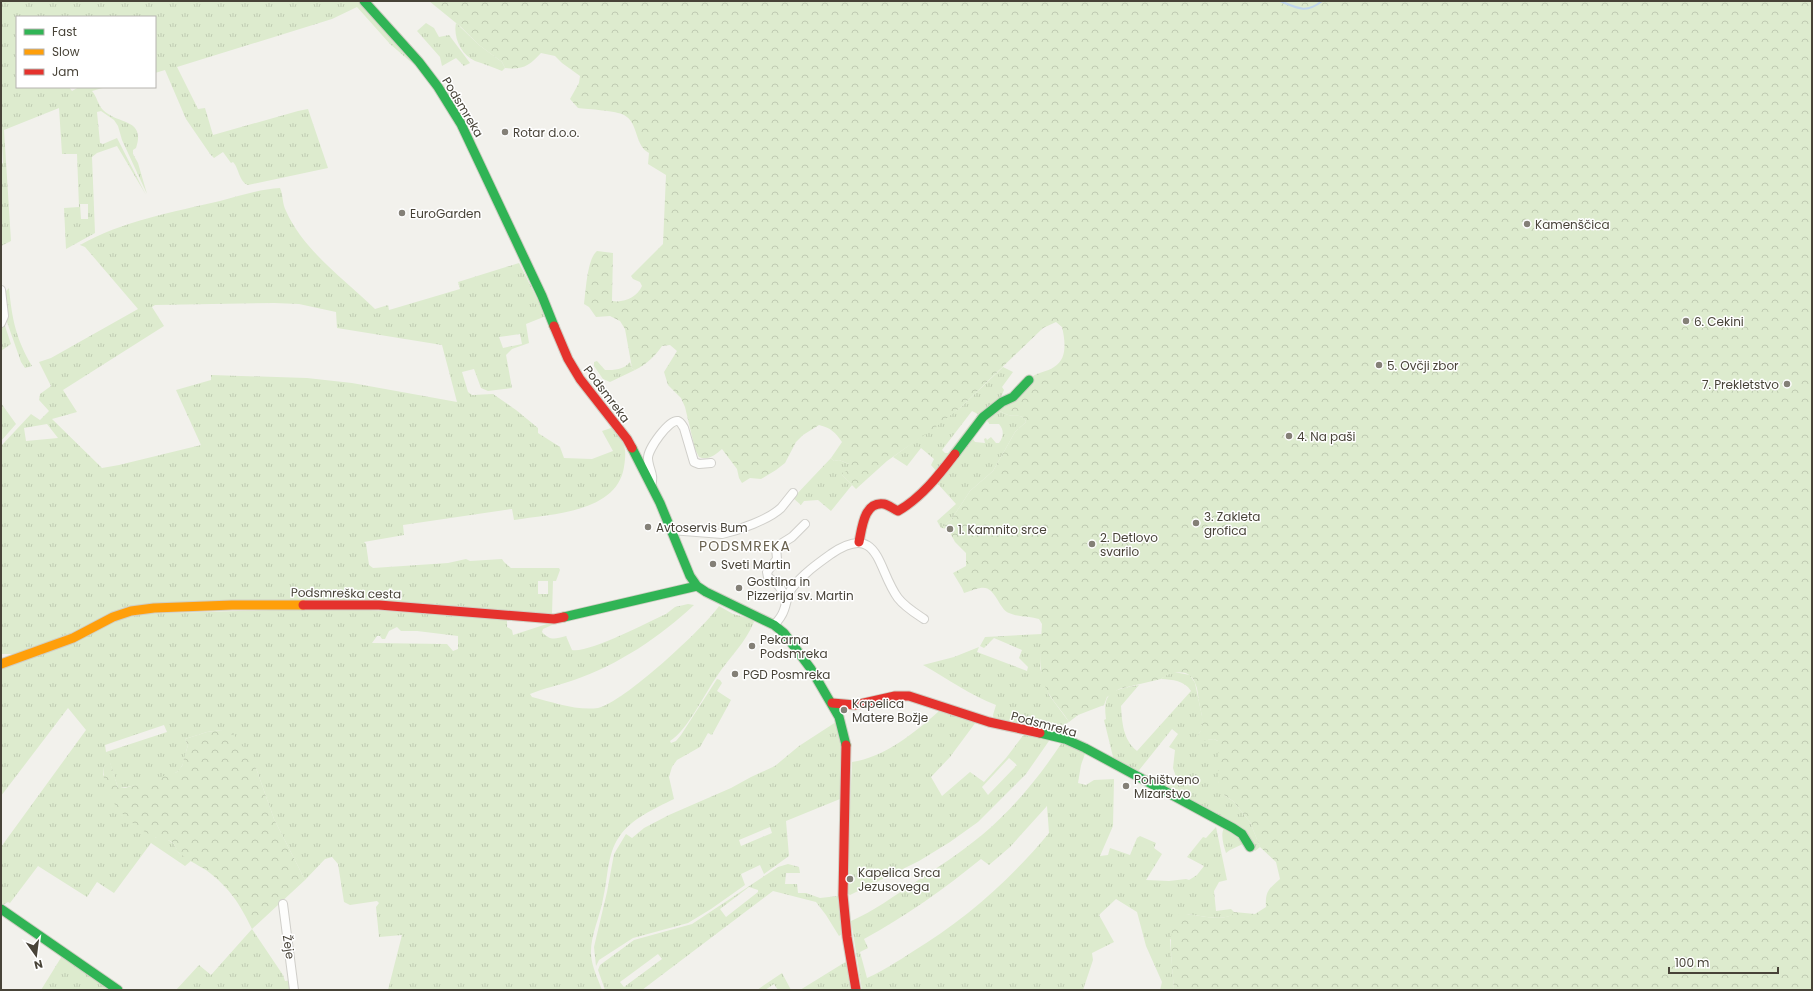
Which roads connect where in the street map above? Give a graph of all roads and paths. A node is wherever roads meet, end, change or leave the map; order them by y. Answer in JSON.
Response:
{"nodes":[{"id":1,"x":364,"y":1,"type":"edge"},
{"id":2,"x":1,"y":290,"type":"edge"},
{"id":3,"x":1,"y":323,"type":"edge"},
{"id":4,"x":1029,"y":380,"type":"dead end"},
{"id":5,"x":710,"y":463,"type":"dead end"},
{"id":6,"x":651,"y":485,"type":"junction"},
{"id":7,"x":793,"y":493,"type":"dead end"},
{"id":8,"x":805,"y":524,"type":"dead end"},
{"id":9,"x":671,"y":530,"type":"junction"},
{"id":10,"x":859,"y":542,"type":"junction"},
{"id":11,"x":697,"y":586,"type":"junction"},
{"id":12,"x":787,"y":598,"type":"junction"},
{"id":13,"x":924,"y":619,"type":"dead end"},
{"id":14,"x":774,"y":625,"type":"junction"},
{"id":15,"x":1,"y":658,"type":"edge"},
{"id":16,"x":11,"y":661,"type":"junction"},
{"id":17,"x":1,"y":664,"type":"edge"},
{"id":18,"x":832,"y":703,"type":"junction"},
{"id":19,"x":1250,"y":848,"type":"dead end"},
{"id":20,"x":283,"y":904,"type":"dead end"},
{"id":21,"x":1,"y":909,"type":"edge"},
{"id":22,"x":118,"y":990,"type":"edge"},
{"id":23,"x":294,"y":990,"type":"edge"},
{"id":24,"x":856,"y":990,"type":"edge"}],
"edges":[{"from":1,"to":6,"type":"street","name":"Podsmreka"},
{"from":2,"to":3,"type":"street"},
{"from":4,"to":10,"type":"street"},
{"from":5,"to":6,"type":"street"},
{"from":6,"to":9,"type":"street","name":"Podsmreka"},
{"from":7,"to":9,"type":"street"},
{"from":8,"to":12,"type":"street"},
{"from":9,"to":11,"type":"street","name":"Podsmreka"},
{"from":10,"to":12,"type":"street"},
{"from":10,"to":13,"type":"street"},
{"from":11,"to":14,"type":"street"},
{"from":11,"to":16,"type":"street","name":"Podsmreška cesta"},
{"from":12,"to":14,"type":"street"},
{"from":14,"to":18,"type":"street"},
{"from":15,"to":16,"type":"street"},
{"from":16,"to":17,"type":"street","name":"Podsmreška cesta"},
{"from":18,"to":19,"type":"street","name":"Podsmreka"},
{"from":18,"to":24,"type":"street"},
{"from":20,"to":23,"type":"street","name":"Žeje"},
{"from":21,"to":22,"type":"street"}]}
